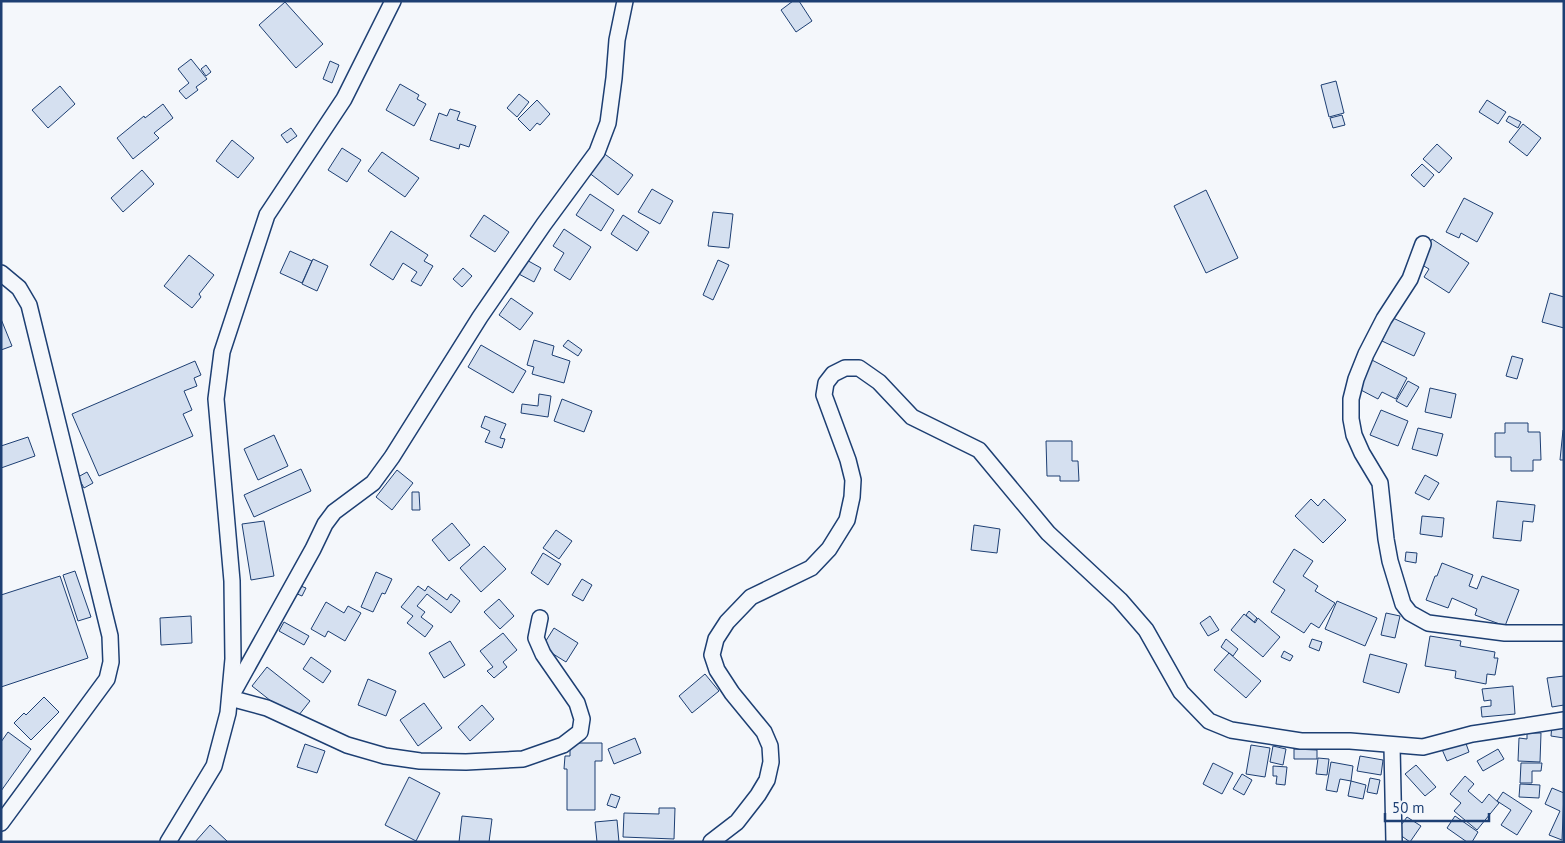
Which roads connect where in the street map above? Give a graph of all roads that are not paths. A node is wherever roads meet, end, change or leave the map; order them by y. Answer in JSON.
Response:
{"nodes":[{"id":1,"x":393,"y":1,"type":"edge"},
{"id":2,"x":625,"y":1,"type":"edge"},
{"id":3,"x":1423,"y":244,"type":"dead end"},
{"id":4,"x":1,"y":273,"type":"edge"},
{"id":5,"x":540,"y":618,"type":"dead end"},
{"id":6,"x":1564,"y":633,"type":"edge"},
{"id":7,"x":230,"y":698,"type":"junction"},
{"id":8,"x":1564,"y":720,"type":"edge"},
{"id":9,"x":1392,"y":746,"type":"junction"},
{"id":10,"x":1,"y":823,"type":"edge"},
{"id":11,"x":168,"y":842,"type":"edge"},
{"id":12,"x":711,"y":842,"type":"edge"},
{"id":13,"x":1394,"y":842,"type":"edge"}],
"edges":[{"from":1,"to":7,"type":"street"},
{"from":2,"to":7,"type":"street"},
{"from":3,"to":6,"type":"street"},
{"from":4,"to":10,"type":"street"},
{"from":5,"to":7,"type":"street"},
{"from":7,"to":11,"type":"street"},
{"from":8,"to":9,"type":"street"},
{"from":9,"to":12,"type":"street"},
{"from":9,"to":13,"type":"street"}]}
